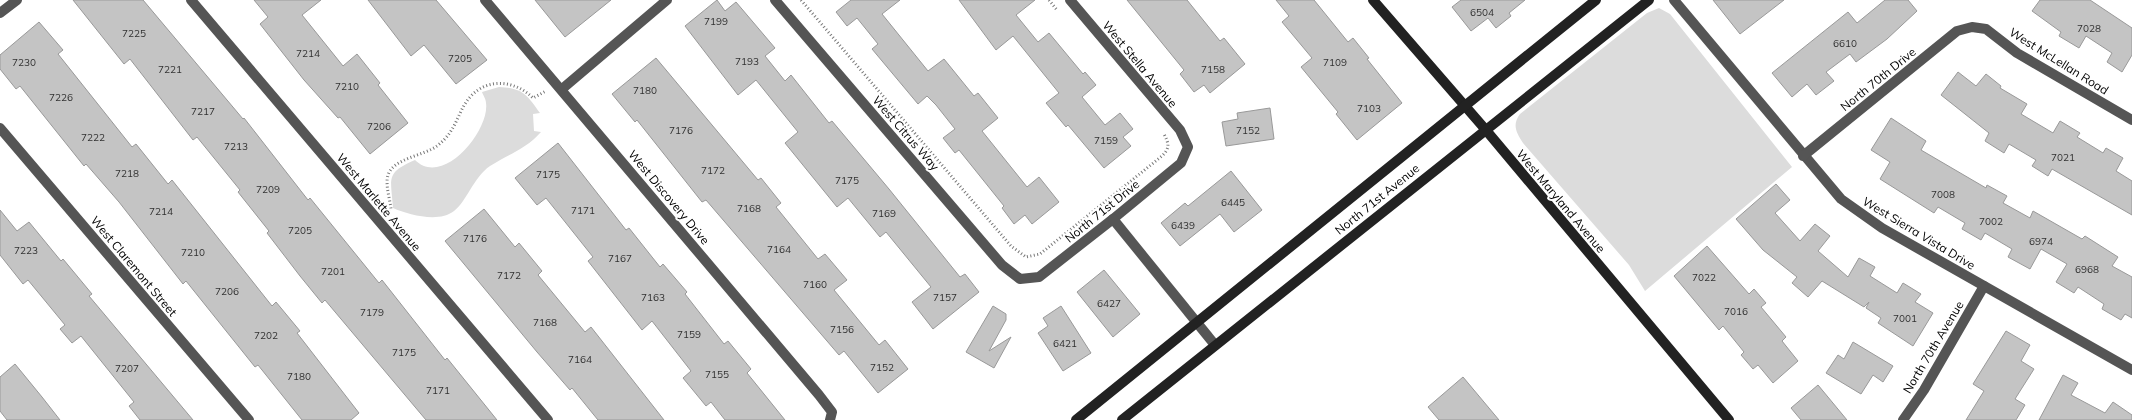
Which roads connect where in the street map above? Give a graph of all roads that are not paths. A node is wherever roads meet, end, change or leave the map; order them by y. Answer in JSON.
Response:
{"nodes":[{"id":1,"x":17,"y":0,"type":"edge"},
{"id":2,"x":191,"y":0,"type":"edge"},
{"id":3,"x":485,"y":0,"type":"edge"},
{"id":4,"x":667,"y":0,"type":"edge"},
{"id":5,"x":775,"y":0,"type":"edge"},
{"id":6,"x":1070,"y":0,"type":"edge"},
{"id":7,"x":1373,"y":0,"type":"edge"},
{"id":8,"x":1596,"y":0,"type":"edge"},
{"id":9,"x":1649,"y":0,"type":"edge"},
{"id":10,"x":1674,"y":0,"type":"edge"},
{"id":11,"x":0,"y":13,"type":"edge"},
{"id":12,"x":1972,"y":27,"type":"joint"},
{"id":13,"x":562,"y":89,"type":"junction"},
{"id":14,"x":1465,"y":106,"type":"junction"},
{"id":15,"x":2132,"y":120,"type":"edge"},
{"id":16,"x":0,"y":128,"type":"edge"},
{"id":17,"x":1485,"y":129,"type":"junction"},
{"id":18,"x":1188,"y":147,"type":"joint"},
{"id":19,"x":1803,"y":156,"type":"junction"},
{"id":20,"x":1113,"y":219,"type":"junction"},
{"id":21,"x":1020,"y":279,"type":"joint"},
{"id":22,"x":1984,"y":286,"type":"junction"},
{"id":23,"x":1196,"y":322,"type":"junction"},
{"id":24,"x":1215,"y":345,"type":"junction"},
{"id":25,"x":2132,"y":370,"type":"edge"},
{"id":26,"x":831,"y":416,"type":"edge"},
{"id":27,"x":249,"y":420,"type":"edge"},
{"id":28,"x":548,"y":420,"type":"edge"},
{"id":29,"x":1076,"y":420,"type":"edge"},
{"id":30,"x":1122,"y":420,"type":"edge"},
{"id":31,"x":1729,"y":420,"type":"edge"},
{"id":32,"x":1903,"y":420,"type":"edge"}],
"edges":[{"from":1,"to":11,"type":"street"},
{"from":2,"to":28,"type":"street","name":"West Marlette Avenue"},
{"from":3,"to":13,"type":"street","name":"West Discovery Drive"},
{"from":4,"to":13,"type":"street"},
{"from":5,"to":21,"type":"street","name":"West Citrus Way"},
{"from":6,"to":18,"type":"street","name":"West Stella Avenue"},
{"from":7,"to":14,"type":"street","name":"West Maryland Avenue"},
{"from":8,"to":14,"type":"street","name":"North 71st Avenue"},
{"from":9,"to":17,"type":"street","name":"North 71st Avenue"},
{"from":10,"to":19,"type":"street","name":"West Sierra Vista Drive"},
{"from":12,"to":15,"type":"street","name":"West McLellan Road"},
{"from":12,"to":19,"type":"street","name":"North 70th Drive"},
{"from":13,"to":26,"type":"street","name":"West Discovery Drive"},
{"from":14,"to":17,"type":"street","name":"West Maryland Avenue"},
{"from":14,"to":23,"type":"street","name":"North 71st Avenue"},
{"from":16,"to":27,"type":"street","name":"West Claremont Street"},
{"from":17,"to":24,"type":"street","name":"North 71st Avenue"},
{"from":17,"to":31,"type":"street","name":"West Maryland Avenue"},
{"from":18,"to":20,"type":"street","name":"North 71st Drive"},
{"from":19,"to":22,"type":"street","name":"West Sierra Vista Drive"},
{"from":20,"to":21,"type":"street","name":"North 71st Drive"},
{"from":20,"to":23,"type":"street"},
{"from":22,"to":25,"type":"street","name":"West Sierra Vista Drive"},
{"from":22,"to":32,"type":"street","name":"North 70th Avenue"},
{"from":23,"to":24,"type":"street"},
{"from":23,"to":29,"type":"street","name":"North 71st Avenue"},
{"from":24,"to":30,"type":"street","name":"North 71st Avenue"}]}
